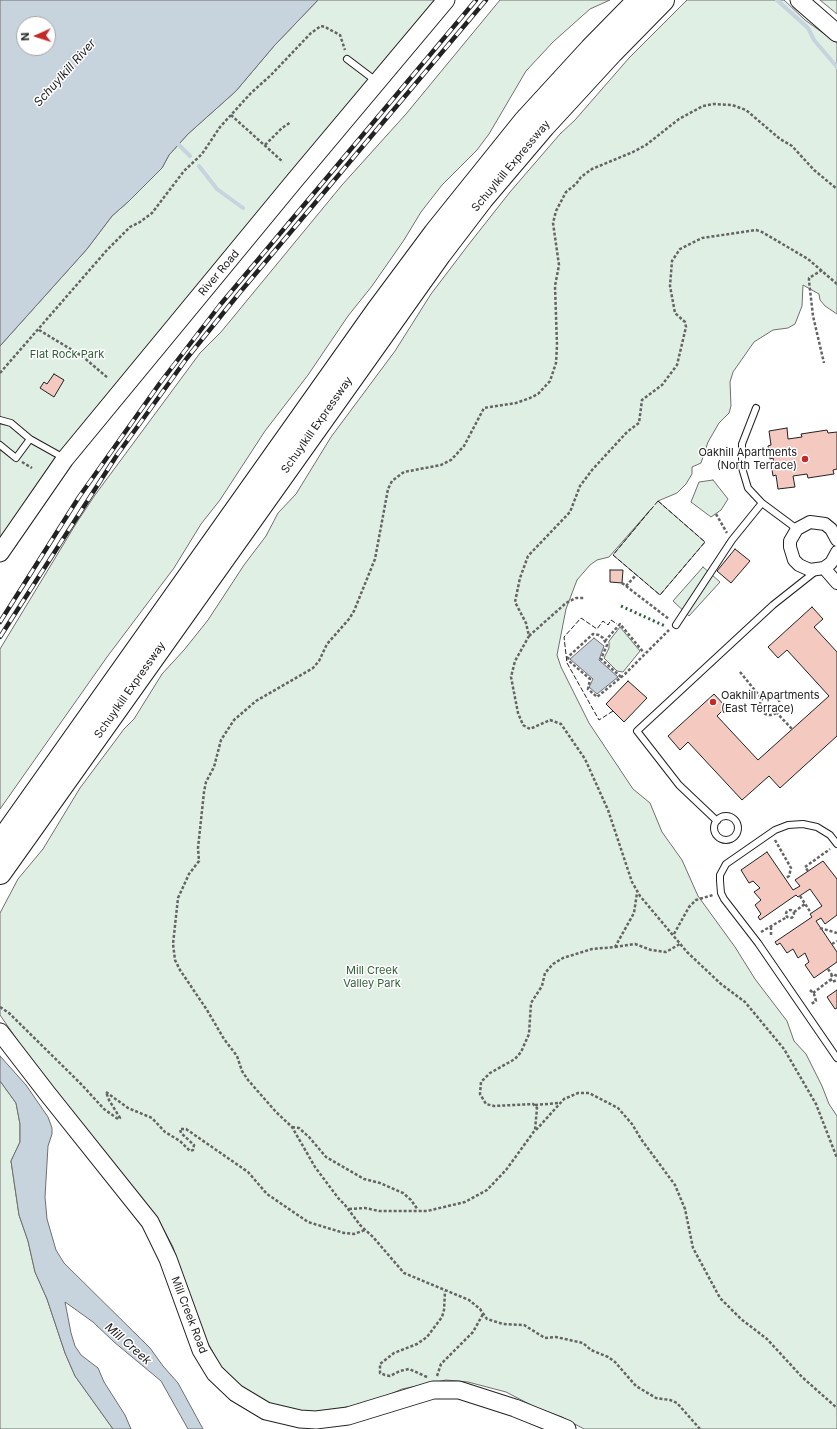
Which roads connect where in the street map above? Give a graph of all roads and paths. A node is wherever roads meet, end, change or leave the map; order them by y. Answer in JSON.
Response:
{"nodes":[{"id":1,"x":446,"y":0,"type":"edge"},
{"id":2,"x":639,"y":0,"type":"edge"},
{"id":3,"x":663,"y":0,"type":"edge"},
{"id":4,"x":799,"y":0,"type":"edge"},
{"id":5,"x":837,"y":33,"type":"edge"},
{"id":6,"x":342,"y":40,"type":"dead end"},
{"id":7,"x":347,"y":59,"type":"dead end"},
{"id":8,"x":378,"y":82,"type":"junction"},
{"id":9,"x":231,"y":115,"type":"junction"},
{"id":10,"x":291,"y":122,"type":"dead end"},
{"id":11,"x":265,"y":145,"type":"junction"},
{"id":12,"x":284,"y":162,"type":"dead end"},
{"id":13,"x":837,"y":189,"type":"edge"},
{"id":14,"x":822,"y":270,"type":"junction"},
{"id":15,"x":837,"y":284,"type":"edge"},
{"id":16,"x":39,"y":330,"type":"junction"},
{"id":17,"x":824,"y":363,"type":"dead end"},
{"id":18,"x":0,"y":373,"type":"edge"},
{"id":19,"x":108,"y":378,"type":"dead end"},
{"id":20,"x":756,"y":408,"type":"dead end"},
{"id":21,"x":0,"y":420,"type":"edge"},
{"id":22,"x":30,"y":439,"type":"junction"},
{"id":23,"x":0,"y":445,"type":"edge"},
{"id":24,"x":65,"y":459,"type":"junction"},
{"id":25,"x":762,"y":503,"type":"junction"},
{"id":26,"x":716,"y":514,"type":"dead end"},
{"id":27,"x":834,"y":527,"type":"edge"},
{"id":28,"x":796,"y":529,"type":"junction"},
{"id":29,"x":732,"y":540,"type":"junction"},
{"id":30,"x":837,"y":540,"type":"edge"},
{"id":31,"x":837,"y":552,"type":"edge"},
{"id":32,"x":0,"y":553,"type":"edge"},
{"id":33,"x":821,"y":569,"type":"junction"},
{"id":34,"x":636,"y":575,"type":"dead end"},
{"id":35,"x":622,"y":583,"type":"dead end"},
{"id":36,"x":837,"y":583,"type":"edge"},
{"id":37,"x":626,"y":586,"type":"junction"},
{"id":38,"x":584,"y":598,"type":"dead end"},
{"id":39,"x":676,"y":625,"type":"junction"},
{"id":40,"x":529,"y":636,"type":"junction"},
{"id":41,"x":605,"y":641,"type":"junction"},
{"id":42,"x":644,"y":653,"type":"junction"},
{"id":43,"x":740,"y":672,"type":"dead end"},
{"id":44,"x":621,"y":677,"type":"junction"},
{"id":45,"x":762,"y":699,"type":"junction"},
{"id":46,"x":776,"y":712,"type":"junction"},
{"id":47,"x":792,"y":729,"type":"dead end"},
{"id":48,"x":717,"y":821,"type":"dead end"},
{"id":49,"x":771,"y":833,"type":"junction"},
{"id":50,"x":0,"y":843,"type":"edge"},
{"id":51,"x":837,"y":844,"type":"edge"},
{"id":52,"x":808,"y":871,"type":"dead end"},
{"id":53,"x":1,"y":872,"type":"edge"},
{"id":54,"x":785,"y":879,"type":"dead end"},
{"id":55,"x":637,"y":892,"type":"junction"},
{"id":56,"x":721,"y":893,"type":"junction"},
{"id":57,"x":800,"y":896,"type":"dead end"},
{"id":58,"x":806,"y":904,"type":"junction"},
{"id":59,"x":794,"y":912,"type":"junction"},
{"id":60,"x":811,"y":913,"type":"dead end"},
{"id":61,"x":787,"y":917,"type":"junction"},
{"id":62,"x":820,"y":928,"type":"dead end"},
{"id":63,"x":837,"y":933,"type":"edge"},
{"id":64,"x":674,"y":934,"type":"junction"},
{"id":65,"x":771,"y":936,"type":"dead end"},
{"id":66,"x":837,"y":941,"type":"edge"},
{"id":67,"x":680,"y":944,"type":"junction"},
{"id":68,"x":832,"y":944,"type":"dead end"},
{"id":69,"x":615,"y":947,"type":"junction"},
{"id":70,"x":828,"y":969,"type":"dead end"},
{"id":71,"x":832,"y":975,"type":"junction"},
{"id":72,"x":837,"y":976,"type":"edge"},
{"id":73,"x":830,"y":980,"type":"junction"},
{"id":74,"x":837,"y":982,"type":"edge"},
{"id":75,"x":0,"y":1007,"type":"edge"},
{"id":76,"x":804,"y":1009,"type":"junction"},
{"id":77,"x":0,"y":1032,"type":"edge"},
{"id":78,"x":837,"y":1058,"type":"edge"},
{"id":79,"x":559,"y":1103,"type":"junction"},
{"id":80,"x":535,"y":1105,"type":"junction"},
{"id":81,"x":292,"y":1127,"type":"junction"},
{"id":82,"x":535,"y":1130,"type":"junction"},
{"id":83,"x":837,"y":1158,"type":"edge"},
{"id":84,"x":349,"y":1209,"type":"junction"},
{"id":85,"x":418,"y":1210,"type":"junction"},
{"id":86,"x":365,"y":1230,"type":"junction"},
{"id":87,"x":445,"y":1290,"type":"junction"},
{"id":88,"x":483,"y":1313,"type":"junction"},
{"id":89,"x":435,"y":1386,"type":"junction"},
{"id":90,"x":837,"y":1408,"type":"edge"},
{"id":91,"x":567,"y":1429,"type":"edge"},
{"id":92,"x":700,"y":1429,"type":"edge"}],
"edges":[{"from":1,"to":8,"type":"street","name":"River Road"},
{"from":2,"to":50,"type":"highway","name":"Schuylkill Expressway"},
{"from":3,"to":53,"type":"highway","name":"Schuylkill Expressway"},
{"from":4,"to":5,"type":"street"},
{"from":6,"to":9,"type":"path"},
{"from":7,"to":8,"type":"lane"},
{"from":8,"to":24,"type":"street","name":"River Road"},
{"from":9,"to":11,"type":"path"},
{"from":9,"to":16,"type":"path"},
{"from":10,"to":11,"type":"path"},
{"from":11,"to":12,"type":"path"},
{"from":13,"to":81,"type":"path"},
{"from":14,"to":15,"type":"path"},
{"from":14,"to":17,"type":"path"},
{"from":14,"to":40,"type":"path"},
{"from":16,"to":18,"type":"path"},
{"from":16,"to":19,"type":"path"},
{"from":20,"to":25,"type":"lane"},
{"from":21,"to":22,"type":"lane"},
{"from":22,"to":23,"type":"lane"},
{"from":22,"to":24,"type":"lane"},
{"from":24,"to":32,"type":"street","name":"River Road"},
{"from":25,"to":28,"type":"lane"},
{"from":25,"to":29,"type":"lane"},
{"from":26,"to":29,"type":"path"},
{"from":27,"to":28,"type":"street"},
{"from":27,"to":30,"type":"street"},
{"from":28,"to":33,"type":"street"},
{"from":29,"to":39,"type":"lane"},
{"from":31,"to":33,"type":"street"},
{"from":33,"to":36,"type":"street"},
{"from":33,"to":48,"type":"lane"},
{"from":34,"to":37,"type":"path"},
{"from":35,"to":37,"type":"path"},
{"from":37,"to":39,"type":"path"},
{"from":38,"to":40,"type":"path"},
{"from":39,"to":42,"type":"path"},
{"from":40,"to":55,"type":"path"},
{"from":41,"to":42,"type":"path"},
{"from":41,"to":44,"type":"path"},
{"from":41,"to":44,"type":"path"},
{"from":42,"to":44,"type":"path"},
{"from":43,"to":45,"type":"path"},
{"from":45,"to":46,"type":"path"},
{"from":45,"to":46,"type":"path"},
{"from":46,"to":47,"type":"path"},
{"from":49,"to":51,"type":"lane"},
{"from":49,"to":54,"type":"path"},
{"from":49,"to":56,"type":"lane"},
{"from":51,"to":52,"type":"path"},
{"from":55,"to":64,"type":"path"},
{"from":55,"to":69,"type":"path"},
{"from":56,"to":64,"type":"path"},
{"from":56,"to":76,"type":"lane"},
{"from":57,"to":58,"type":"path"},
{"from":58,"to":59,"type":"path"},
{"from":58,"to":60,"type":"path"},
{"from":59,"to":61,"type":"path"},
{"from":59,"to":61,"type":"path"},
{"from":61,"to":65,"type":"path"},
{"from":62,"to":63,"type":"path"},
{"from":64,"to":67,"type":"path"},
{"from":66,"to":68,"type":"path"},
{"from":67,"to":69,"type":"path"},
{"from":67,"to":83,"type":"path"},
{"from":69,"to":80,"type":"path"},
{"from":70,"to":71,"type":"path"},
{"from":71,"to":72,"type":"path"},
{"from":71,"to":73,"type":"path"},
{"from":73,"to":74,"type":"path"},
{"from":73,"to":76,"type":"path"},
{"from":75,"to":86,"type":"path"},
{"from":76,"to":78,"type":"lane"},
{"from":77,"to":89,"type":"street","name":"Mill Creek Road"},
{"from":79,"to":80,"type":"path"},
{"from":79,"to":82,"type":"path"},
{"from":79,"to":90,"type":"path"},
{"from":80,"to":82,"type":"path"},
{"from":81,"to":84,"type":"path"},
{"from":81,"to":85,"type":"path"},
{"from":82,"to":85,"type":"path"},
{"from":84,"to":85,"type":"path"},
{"from":84,"to":86,"type":"path"},
{"from":86,"to":87,"type":"path"},
{"from":87,"to":88,"type":"path"},
{"from":87,"to":89,"type":"path"},
{"from":88,"to":89,"type":"path"},
{"from":88,"to":92,"type":"path"},
{"from":89,"to":91,"type":"street","name":"Mill Creek Road"}]}
